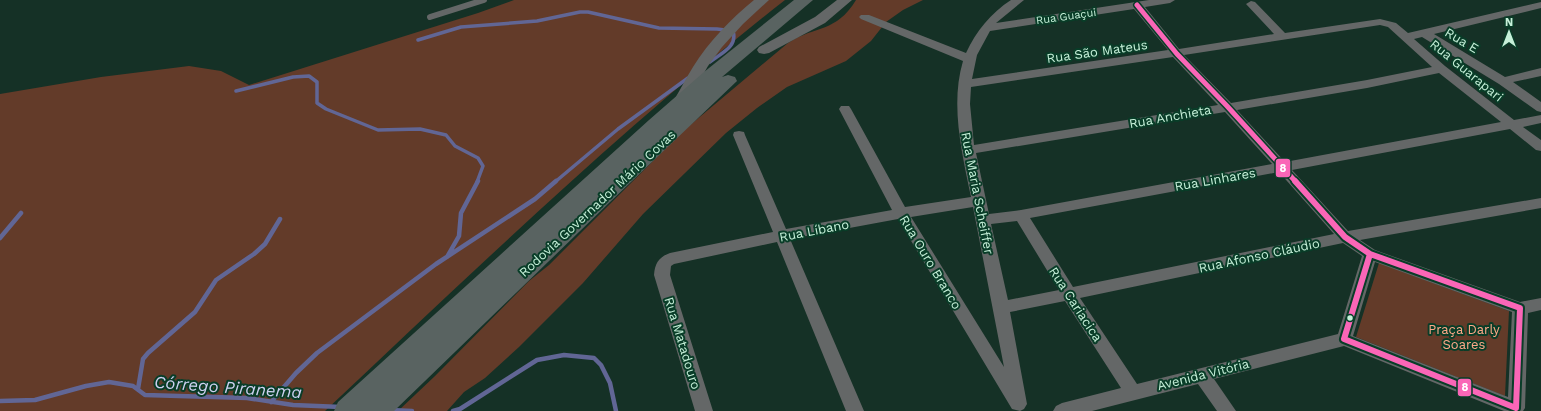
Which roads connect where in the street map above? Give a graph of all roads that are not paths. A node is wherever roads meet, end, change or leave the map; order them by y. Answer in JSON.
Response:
{"nodes":[{"id":1,"x":484,"y":0,"type":"edge"},
{"id":2,"x":762,"y":0,"type":"edge"},
{"id":3,"x":805,"y":0,"type":"edge"},
{"id":4,"x":823,"y":0,"type":"edge"},
{"id":5,"x":846,"y":0,"type":"edge"},
{"id":6,"x":1019,"y":0,"type":"edge"},
{"id":7,"x":1170,"y":0,"type":"edge"},
{"id":8,"x":1251,"y":4,"type":"dead end"},
{"id":9,"x":1137,"y":5,"type":"junction"},
{"id":10,"x":1541,"y":5,"type":"edge"},
{"id":11,"x":430,"y":17,"type":"dead end"},
{"id":12,"x":865,"y":17,"type":"dead end"},
{"id":13,"x":1374,"y":23,"type":"joint"},
{"id":14,"x":986,"y":28,"type":"junction"},
{"id":15,"x":1424,"y":33,"type":"junction"},
{"id":16,"x":1283,"y":37,"type":"junction"},
{"id":17,"x":1406,"y":37,"type":"junction"},
{"id":18,"x":764,"y":50,"type":"junction"},
{"id":19,"x":1177,"y":54,"type":"junction"},
{"id":20,"x":970,"y":59,"type":"junction"},
{"id":21,"x":1441,"y":69,"type":"junction"},
{"id":22,"x":1541,"y":72,"type":"edge"},
{"id":23,"x":1503,"y":81,"type":"junction"},
{"id":24,"x":966,"y":84,"type":"junction"},
{"id":25,"x":681,"y":102,"type":"junction"},
{"id":26,"x":1227,"y":106,"type":"junction"},
{"id":27,"x":1541,"y":108,"type":"edge"},
{"id":28,"x":845,"y":109,"type":"dead end"},
{"id":29,"x":1541,"y":119,"type":"edge"},
{"id":30,"x":1513,"y":125,"type":"junction"},
{"id":31,"x":739,"y":135,"type":"dead end"},
{"id":32,"x":1541,"y":147,"type":"edge"},
{"id":33,"x":969,"y":150,"type":"junction"},
{"id":34,"x":1281,"y":167,"type":"junction"},
{"id":35,"x":979,"y":201,"type":"junction"},
{"id":36,"x":1541,"y":203,"type":"edge"},
{"id":37,"x":900,"y":212,"type":"junction"},
{"id":38,"x":1020,"y":215,"type":"junction"},
{"id":39,"x":983,"y":220,"type":"junction"},
{"id":40,"x":783,"y":236,"type":"junction"},
{"id":41,"x":1345,"y":237,"type":"junction"},
{"id":42,"x":1370,"y":254,"type":"junction"},
{"id":43,"x":662,"y":275,"type":"joint"},
{"id":44,"x":1069,"y":294,"type":"junction"},
{"id":45,"x":1541,"y":304,"type":"edge"},
{"id":46,"x":1001,"y":308,"type":"junction"},
{"id":47,"x":1520,"y":308,"type":"junction"},
{"id":48,"x":1344,"y":339,"type":"junction"},
{"id":49,"x":1201,"y":375,"type":"junction"},
{"id":50,"x":1133,"y":392,"type":"junction"},
{"id":51,"x":1020,"y":408,"type":"edge"},
{"id":52,"x":1518,"y":409,"type":"edge"},
{"id":53,"x":348,"y":411,"type":"edge"},
{"id":54,"x":376,"y":411,"type":"edge"},
{"id":55,"x":704,"y":411,"type":"edge"},
{"id":56,"x":855,"y":411,"type":"edge"},
{"id":57,"x":1062,"y":411,"type":"edge"},
{"id":58,"x":1227,"y":411,"type":"edge"}],
"edges":[{"from":1,"to":11,"type":"lane"},
{"from":2,"to":25,"type":"street","name":"Rodovia Governador Mário Covas"},
{"from":3,"to":25,"type":"highway","name":"Rodovia Governador Mário Covas"},
{"from":4,"to":18,"type":"highway","name":"Rodovia Governador Mário Covas"},
{"from":5,"to":18,"type":"street"},
{"from":6,"to":14,"type":"street","name":"Rua Maria Scheiffer"},
{"from":7,"to":9,"type":"street","name":"Rua Guaçui"},
{"from":8,"to":16,"type":"street"},
{"from":9,"to":14,"type":"street","name":"Rua Guaçui"},
{"from":9,"to":19,"type":"street"},
{"from":10,"to":15,"type":"street"},
{"from":12,"to":20,"type":"street"},
{"from":13,"to":16,"type":"street","name":"Rua São Mateus"},
{"from":13,"to":17,"type":"street","name":"Rua Guarapari"},
{"from":14,"to":20,"type":"street","name":"Rua Maria Scheiffer"},
{"from":15,"to":17,"type":"street","name":"Rua E"},
{"from":15,"to":23,"type":"street","name":"Rua E"},
{"from":16,"to":19,"type":"street","name":"Rua São Mateus"},
{"from":17,"to":21,"type":"street","name":"Rua Guarapari"},
{"from":18,"to":54,"type":"highway","name":"Rodovia Governador Mário Covas"},
{"from":19,"to":24,"type":"street","name":"Rua São Mateus"},
{"from":19,"to":26,"type":"street"},
{"from":20,"to":24,"type":"street","name":"Rua Maria Scheiffer"},
{"from":21,"to":26,"type":"street","name":"Rua Anchieta"},
{"from":21,"to":30,"type":"street","name":"Rua Guarapari"},
{"from":22,"to":23,"type":"street"},
{"from":23,"to":27,"type":"street","name":"Rua E"},
{"from":24,"to":33,"type":"street","name":"Rua Maria Scheiffer"},
{"from":25,"to":53,"type":"highway","name":"Rodovia Governador Mário Covas"},
{"from":26,"to":33,"type":"street","name":"Rua Anchieta"},
{"from":26,"to":34,"type":"street"},
{"from":28,"to":37,"type":"street","name":"Rua Ouro Branco"},
{"from":29,"to":30,"type":"street","name":"Rua Linhares"},
{"from":30,"to":32,"type":"street","name":"Rua Guarapari"},
{"from":30,"to":34,"type":"street","name":"Rua Linhares"},
{"from":31,"to":40,"type":"street"},
{"from":33,"to":35,"type":"street","name":"Rua Maria Scheiffer"},
{"from":34,"to":38,"type":"street","name":"Rua Linhares"},
{"from":34,"to":41,"type":"street"},
{"from":35,"to":37,"type":"street","name":"Rua Líbano"},
{"from":35,"to":39,"type":"street","name":"Rua Maria Scheiffer"},
{"from":36,"to":41,"type":"street","name":"Rua Afonso Cláudio"},
{"from":37,"to":40,"type":"street","name":"Rua Líbano"},
{"from":37,"to":51,"type":"street","name":"Rua Ouro Branco"},
{"from":38,"to":39,"type":"street","name":"Rua Linhares"},
{"from":38,"to":44,"type":"street","name":"Rua Cariacica"},
{"from":39,"to":46,"type":"street","name":"Rua Maria Scheiffer"},
{"from":40,"to":43,"type":"street","name":"Rua Líbano"},
{"from":40,"to":56,"type":"street"},
{"from":41,"to":42,"type":"street"},
{"from":41,"to":44,"type":"street","name":"Rua Afonso Cláudio"},
{"from":42,"to":47,"type":"street"},
{"from":42,"to":48,"type":"street"},
{"from":43,"to":55,"type":"street","name":"Rua Matadouro"},
{"from":44,"to":46,"type":"street","name":"Rua Afonso Cláudio"},
{"from":44,"to":50,"type":"street","name":"Rua Cariacica"},
{"from":45,"to":47,"type":"street"},
{"from":46,"to":51,"type":"street","name":"Rua Maria Scheiffer"},
{"from":47,"to":52,"type":"street"},
{"from":48,"to":49,"type":"street","name":"Avenida Vitória"},
{"from":48,"to":52,"type":"street"},
{"from":49,"to":50,"type":"street","name":"Avenida Vitória"},
{"from":49,"to":58,"type":"street"},
{"from":50,"to":57,"type":"street","name":"Avenida Vitória"}]}
